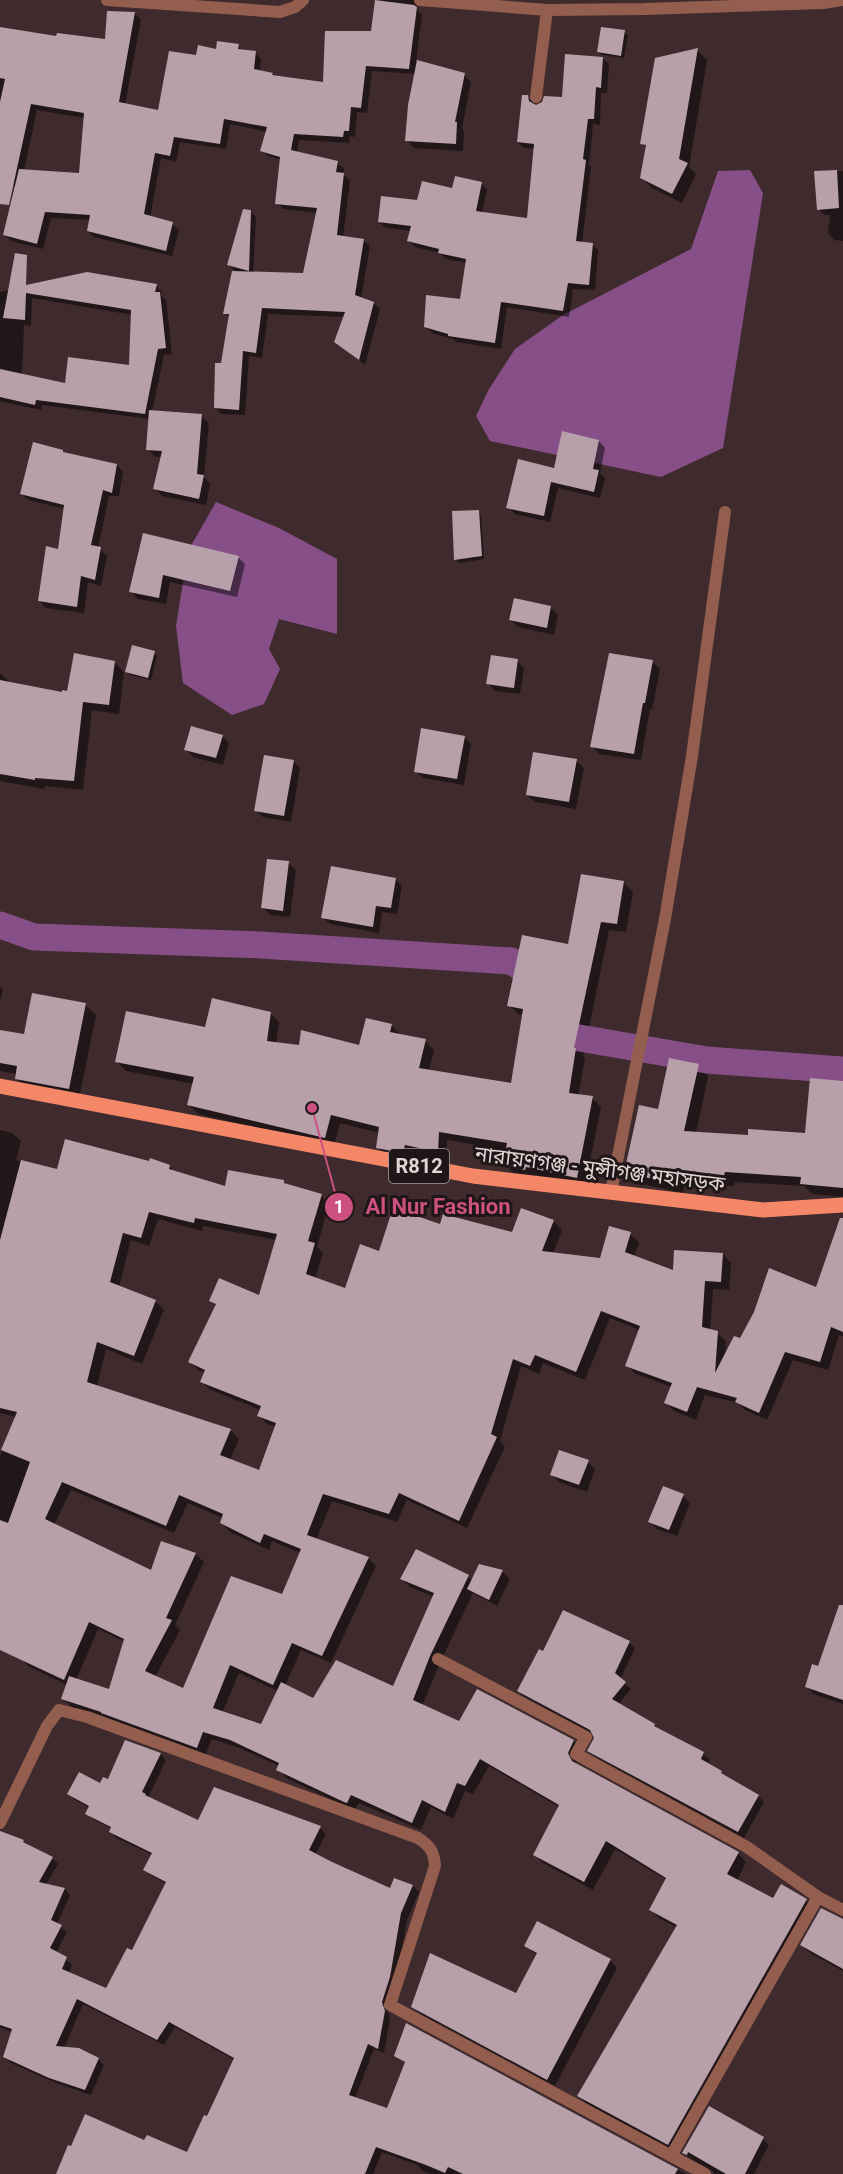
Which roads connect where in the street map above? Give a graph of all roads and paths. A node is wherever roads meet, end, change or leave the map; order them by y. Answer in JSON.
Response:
{"nodes":[{"id":1,"x":107,"y":0,"type":"edge"},
{"id":2,"x":303,"y":0,"type":"edge"},
{"id":3,"x":420,"y":0,"type":"edge"},
{"id":4,"x":843,"y":0,"type":"edge"},
{"id":5,"x":646,"y":4,"type":"edge"},
{"id":6,"x":547,"y":9,"type":"junction"},
{"id":7,"x":536,"y":97,"type":"dead end"},
{"id":8,"x":725,"y":512,"type":"dead end"},
{"id":9,"x":0,"y":1086,"type":"edge"},
{"id":10,"x":610,"y":1192,"type":"junction"},
{"id":11,"x":843,"y":1205,"type":"edge"},
{"id":12,"x":438,"y":1659,"type":"dead end"},
{"id":13,"x":0,"y":1823,"type":"edge"},
{"id":14,"x":818,"y":1897,"type":"junction"},
{"id":15,"x":843,"y":1910,"type":"edge"},
{"id":16,"x":671,"y":2156,"type":"junction"},
{"id":17,"x":705,"y":2174,"type":"edge"}],
"edges":[{"from":1,"to":2,"type":"street"},
{"from":3,"to":6,"type":"street"},
{"from":4,"to":5,"type":"street"},
{"from":5,"to":6,"type":"street"},
{"from":6,"to":7,"type":"street"},
{"from":8,"to":10,"type":"street"},
{"from":9,"to":10,"type":"main road","name":"নারায়ণগঞ্জ - মুন্সীগঞ্জ মহাসড়ক","number":"R812"},
{"from":10,"to":11,"type":"main road","name":"নারায়ণগঞ্জ - মুন্সীগঞ্জ মহাসড়ক","number":"R812"},
{"from":12,"to":14,"type":"street"},
{"from":13,"to":16,"type":"street"},
{"from":14,"to":15,"type":"street"},
{"from":14,"to":16,"type":"street"},
{"from":16,"to":17,"type":"street"}]}
